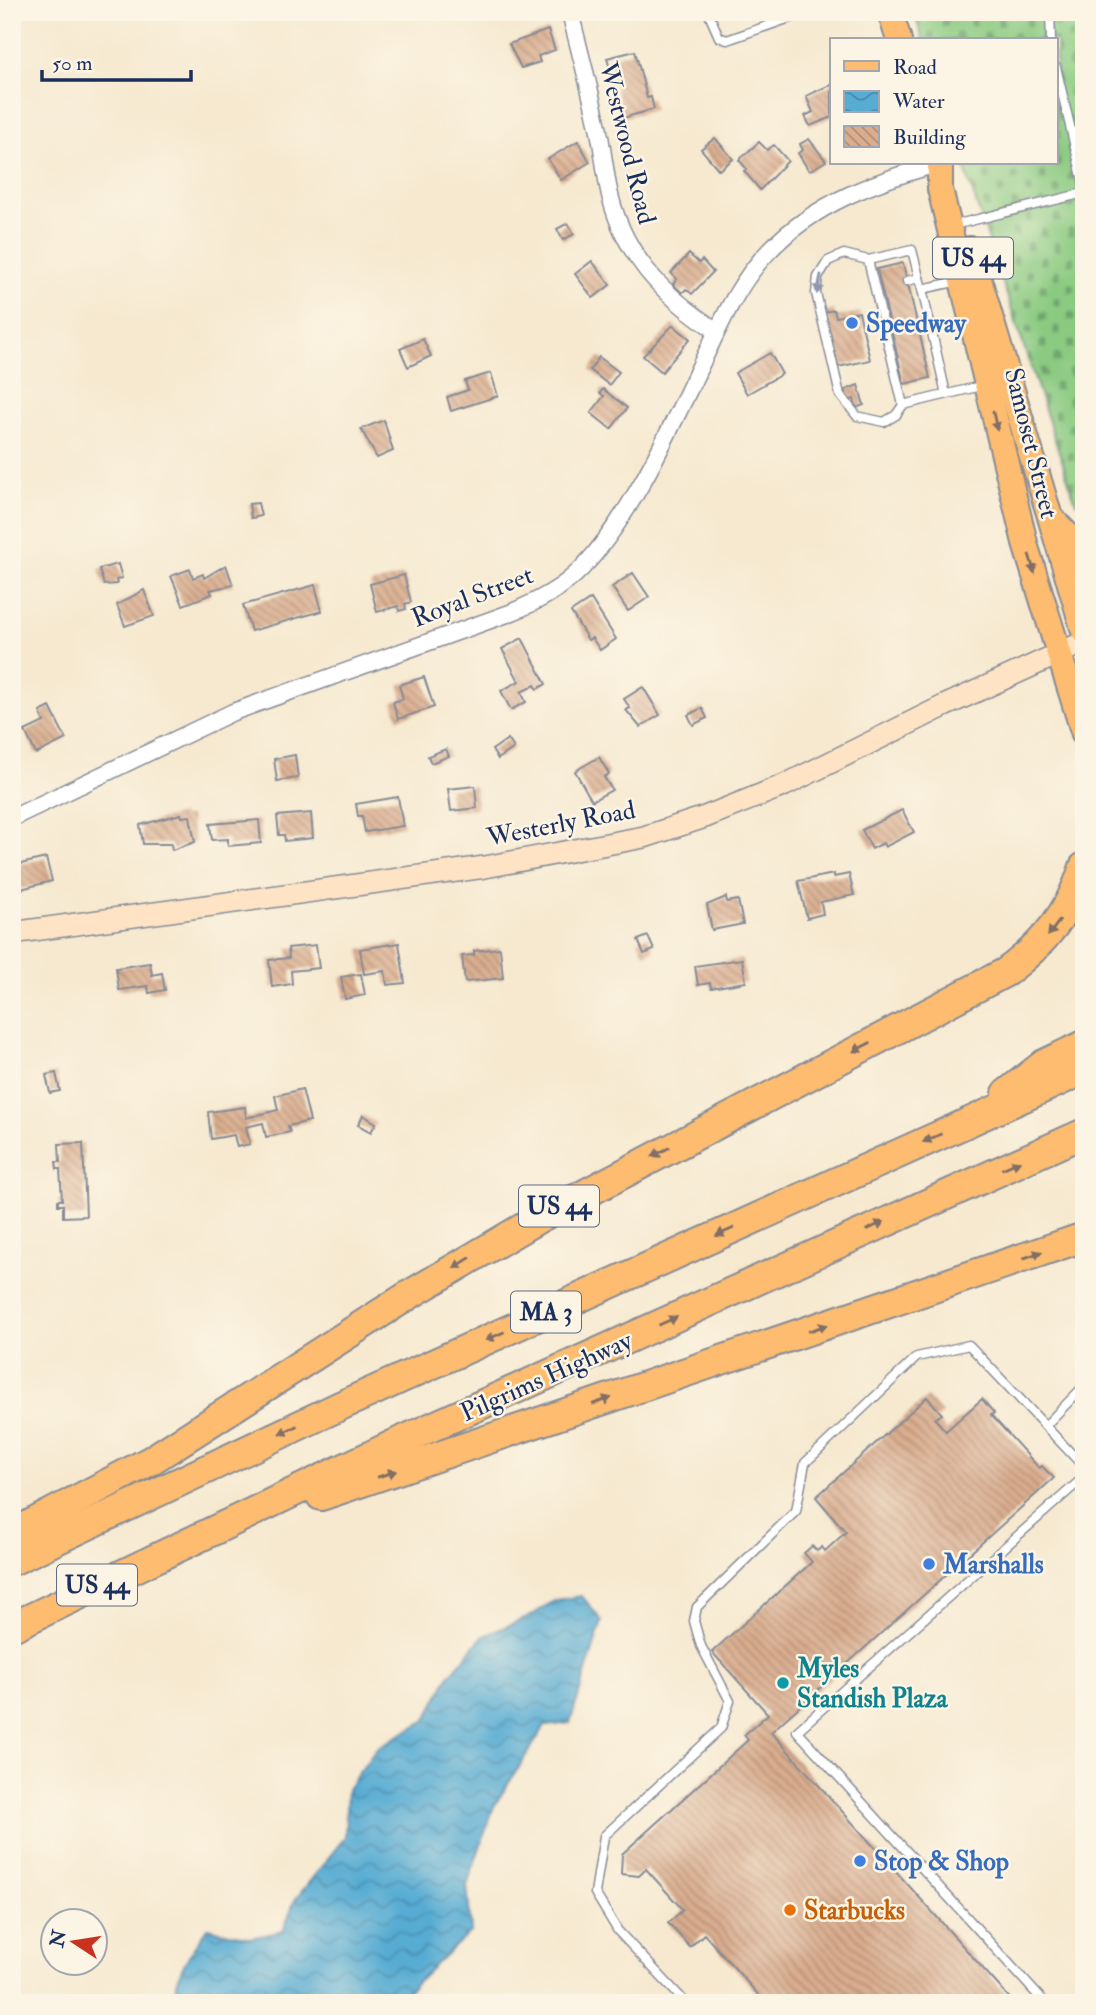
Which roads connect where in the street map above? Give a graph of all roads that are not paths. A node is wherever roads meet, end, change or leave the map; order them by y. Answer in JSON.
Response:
{"nodes":[{"id":1,"x":570,"y":12,"type":"edge"},
{"id":2,"x":708,"y":12,"type":"edge"},
{"id":3,"x":807,"y":12,"type":"edge"},
{"id":4,"x":890,"y":12,"type":"edge"},
{"id":5,"x":1051,"y":12,"type":"edge"},
{"id":6,"x":899,"y":38,"type":"edge"},
{"id":7,"x":1051,"y":38,"type":"edge"},
{"id":8,"x":1058,"y":75,"type":"edge"},
{"id":9,"x":937,"y":164,"type":"edge"},
{"id":10,"x":940,"y":164,"type":"edge"},
{"id":11,"x":940,"y":164,"type":"edge"},
{"id":12,"x":1084,"y":185,"type":"edge"},
{"id":13,"x":1084,"y":193,"type":"edge"},
{"id":14,"x":962,"y":223,"type":"junction"},
{"id":15,"x":868,"y":260,"type":"junction"},
{"id":16,"x":919,"y":278,"type":"junction"},
{"id":17,"x":962,"y":280,"type":"junction"},
{"id":18,"x":907,"y":281,"type":"dead end"},
{"id":19,"x":922,"y":289,"type":"junction"},
{"id":20,"x":924,"y":301,"type":"junction"},
{"id":21,"x":913,"y":304,"type":"dead end"},
{"id":22,"x":930,"y":325,"type":"junction"},
{"id":23,"x":918,"y":328,"type":"dead end"},
{"id":24,"x":717,"y":331,"type":"junction"},
{"id":25,"x":936,"y":349,"type":"junction"},
{"id":26,"x":923,"y":352,"type":"dead end"},
{"id":27,"x":987,"y":384,"type":"junction"},
{"id":28,"x":946,"y":394,"type":"junction"},
{"id":29,"x":903,"y":405,"type":"junction"},
{"id":30,"x":1049,"y":517,"type":"junction"},
{"id":31,"x":1084,"y":551,"type":"edge"},
{"id":32,"x":1084,"y":631,"type":"edge"},
{"id":33,"x":1084,"y":642,"type":"edge"},
{"id":34,"x":1059,"y":653,"type":"junction"},
{"id":35,"x":1084,"y":734,"type":"edge"},
{"id":36,"x":12,"y":818,"type":"edge"},
{"id":37,"x":1084,"y":867,"type":"edge"},
{"id":38,"x":12,"y":933,"type":"edge"},
{"id":39,"x":1084,"y":1045,"type":"edge"},
{"id":40,"x":1084,"y":1070,"type":"edge"},
{"id":41,"x":976,"y":1118,"type":"junction"},
{"id":42,"x":1084,"y":1133,"type":"edge"},
{"id":43,"x":1084,"y":1237,"type":"edge"},
{"id":44,"x":1084,"y":1386,"type":"edge"},
{"id":45,"x":1045,"y":1426,"type":"junction"},
{"id":46,"x":1084,"y":1467,"type":"edge"},
{"id":47,"x":1084,"y":1477,"type":"edge"},
{"id":48,"x":12,"y":1534,"type":"edge"},
{"id":49,"x":183,"y":1544,"type":"junction"},
{"id":50,"x":12,"y":1561,"type":"edge"},
{"id":51,"x":12,"y":1627,"type":"edge"},
{"id":52,"x":686,"y":2003,"type":"edge"},
{"id":53,"x":1045,"y":2003,"type":"edge"}],
"edges":[{"from":1,"to":24,"type":"street","name":"Westwood Road"},
{"from":2,"to":3,"type":"lane"},
{"from":4,"to":6,"type":"main road"},
{"from":5,"to":7,"type":"lane"},
{"from":8,"to":12,"type":"lane"},
{"from":9,"to":24,"type":"street","name":"Royal Street"},
{"from":10,"to":14,"type":"main road","name":"Samoset Street","number":"US 44"},
{"from":11,"to":17,"type":"main road","name":"Samoset Street","number":"US 44"},
{"from":13,"to":14,"type":"lane"},
{"from":14,"to":30,"type":"main road","name":"Samoset Street","number":"US 44"},
{"from":15,"to":16,"type":"lane"},
{"from":15,"to":29,"type":"lane"},
{"from":15,"to":29,"type":"lane","one_way":true},
{"from":16,"to":18,"type":"lane"},
{"from":16,"to":19,"type":"lane"},
{"from":17,"to":19,"type":"lane"},
{"from":17,"to":27,"type":"main road","name":"Samoset Street","number":"US 44"},
{"from":19,"to":20,"type":"lane"},
{"from":20,"to":21,"type":"lane"},
{"from":20,"to":22,"type":"lane"},
{"from":22,"to":23,"type":"lane"},
{"from":22,"to":25,"type":"lane"},
{"from":24,"to":36,"type":"street","name":"Royal Street"},
{"from":25,"to":26,"type":"lane"},
{"from":25,"to":28,"type":"lane"},
{"from":27,"to":28,"type":"lane"},
{"from":27,"to":34,"type":"main road","name":"Samoset Street","number":"US 44","one_way":true},
{"from":28,"to":29,"type":"lane"},
{"from":30,"to":31,"type":"main road"},
{"from":30,"to":32,"type":"main road","name":"Samoset Street","number":"US 44"},
{"from":33,"to":34,"type":"street","name":"Westerly Road"},
{"from":34,"to":35,"type":"main road","name":"Samoset Street","number":"US 44"},
{"from":34,"to":38,"type":"street","name":"Westerly Road"},
{"from":37,"to":48,"type":"highway","number":"US 44","one_way":true},
{"from":39,"to":41,"type":"highway"},
{"from":40,"to":41,"type":"highway","number":"MA 3"},
{"from":41,"to":50,"type":"highway","number":"MA 3","one_way":true},
{"from":49,"to":42,"type":"highway","name":"Pilgrims Highway","number":"US 44","one_way":true},
{"from":49,"to":43,"type":"highway","one_way":true},
{"from":44,"to":45,"type":"lane"},
{"from":45,"to":46,"type":"lane"},
{"from":45,"to":52,"type":"lane"},
{"from":47,"to":53,"type":"lane"},
{"from":49,"to":51,"type":"highway","name":"Pilgrims Highway","number":"US 44"}]}
